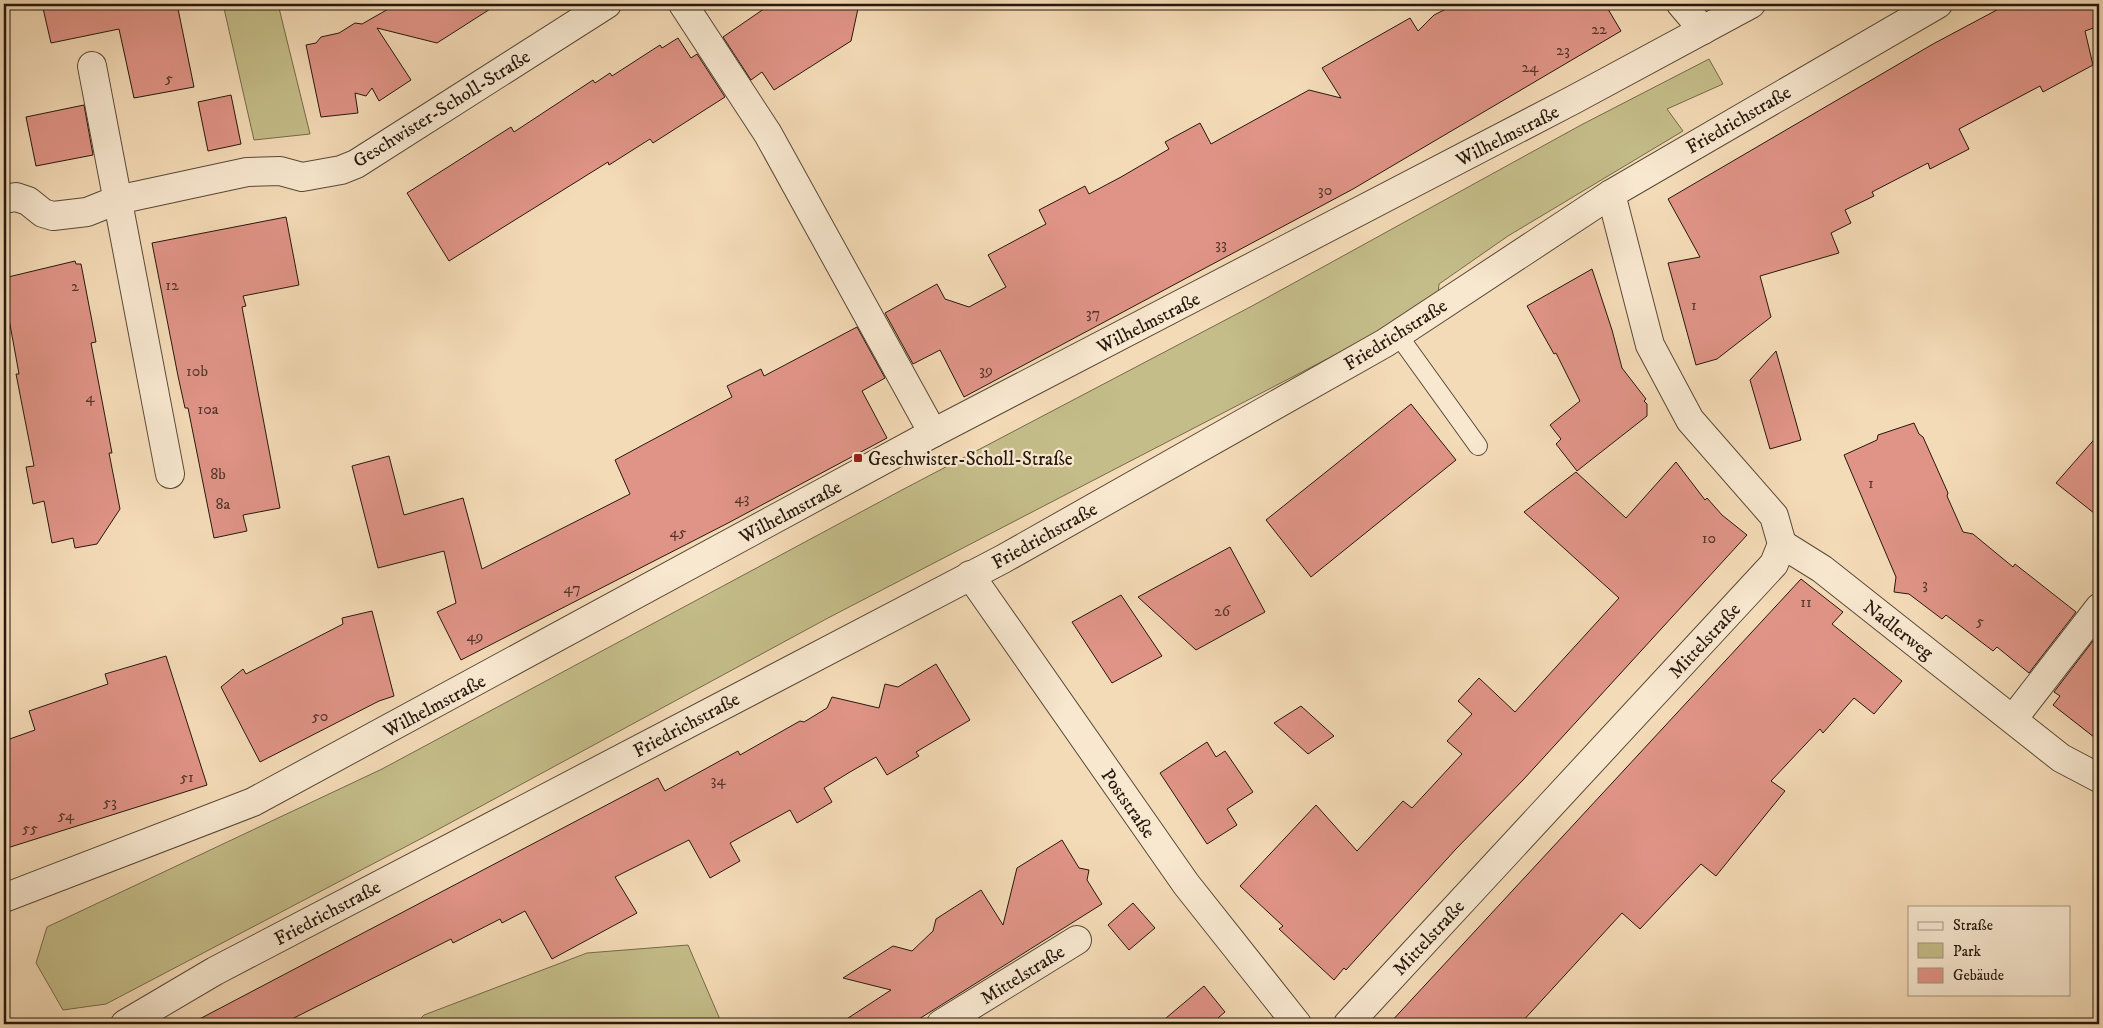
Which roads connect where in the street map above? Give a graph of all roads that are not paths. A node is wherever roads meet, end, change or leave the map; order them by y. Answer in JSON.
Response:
{"nodes":[{"id":1,"x":607,"y":4,"type":"edge"},
{"id":2,"x":1681,"y":4,"type":"edge"},
{"id":3,"x":1751,"y":4,"type":"edge"},
{"id":4,"x":1938,"y":4,"type":"edge"},
{"id":5,"x":688,"y":6,"type":"edge"},
{"id":6,"x":1702,"y":30,"type":"junction"},
{"id":7,"x":92,"y":66,"type":"dead end"},
{"id":8,"x":1611,"y":194,"type":"junction"},
{"id":9,"x":4,"y":199,"type":"edge"},
{"id":10,"x":117,"y":200,"type":"junction"},
{"id":11,"x":1398,"y":335,"type":"junction"},
{"id":12,"x":933,"y":433,"type":"junction"},
{"id":13,"x":1478,"y":446,"type":"dead end"},
{"id":14,"x":170,"y":474,"type":"dead end"},
{"id":15,"x":1782,"y":544,"type":"junction"},
{"id":16,"x":970,"y":575,"type":"junction"},
{"id":17,"x":2099,"y":608,"type":"edge"},
{"id":18,"x":2013,"y":719,"type":"junction"},
{"id":19,"x":2099,"y":778,"type":"edge"},
{"id":20,"x":4,"y":898,"type":"edge"},
{"id":21,"x":1078,"y":940,"type":"dead end"},
{"id":22,"x":125,"y":1024,"type":"edge"},
{"id":23,"x":941,"y":1024,"type":"edge"},
{"id":24,"x":1297,"y":1024,"type":"edge"},
{"id":25,"x":1348,"y":1024,"type":"edge"}],
"edges":[{"from":1,"to":10,"type":"street","name":"Geschwister-Scholl-Straße"},
{"from":2,"to":6,"type":"street"},
{"from":3,"to":6,"type":"street","name":"Wilhelmstraße"},
{"from":4,"to":8,"type":"street","name":"Friedrichstraße"},
{"from":5,"to":12,"type":"street"},
{"from":6,"to":12,"type":"street","name":"Wilhelmstraße"},
{"from":7,"to":10,"type":"street"},
{"from":8,"to":11,"type":"street","name":"Friedrichstraße"},
{"from":8,"to":15,"type":"street"},
{"from":9,"to":10,"type":"street","name":"Geschwister-Scholl-Straße"},
{"from":10,"to":14,"type":"street"},
{"from":11,"to":13,"type":"lane"},
{"from":11,"to":16,"type":"street","name":"Friedrichstraße"},
{"from":12,"to":20,"type":"street","name":"Wilhelmstraße"},
{"from":15,"to":18,"type":"street","name":"Nadlerweg"},
{"from":15,"to":25,"type":"street","name":"Mittelstraße"},
{"from":16,"to":22,"type":"street","name":"Friedrichstraße"},
{"from":16,"to":24,"type":"street","name":"Poststraße"},
{"from":17,"to":18,"type":"street"},
{"from":18,"to":19,"type":"street","name":"Nadlerweg"},
{"from":21,"to":23,"type":"street","name":"Mittelstraße"}]}
